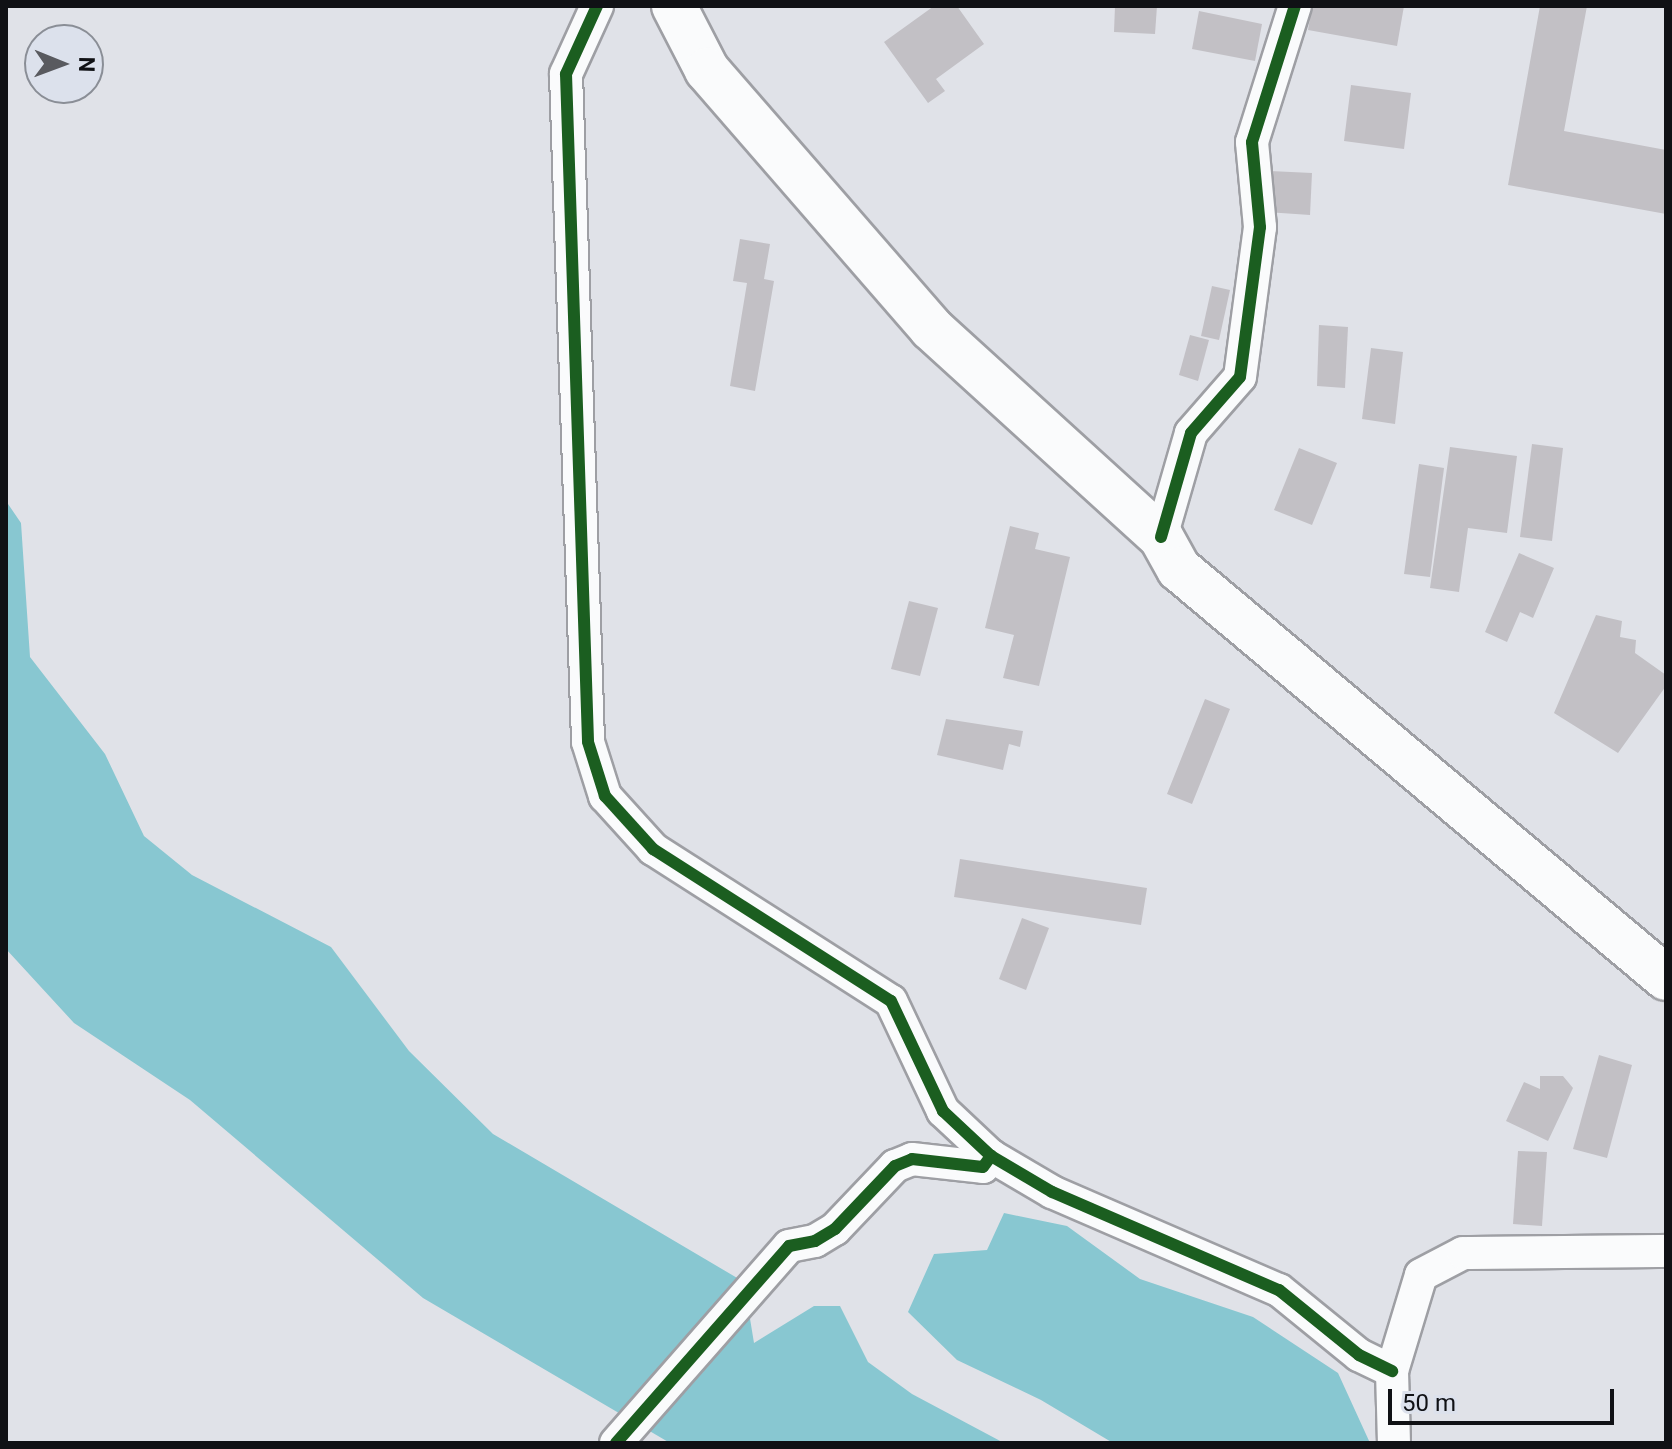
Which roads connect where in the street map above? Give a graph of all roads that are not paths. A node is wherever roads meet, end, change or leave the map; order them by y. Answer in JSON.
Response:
{"nodes":[{"id":1,"x":597,"y":6,"type":"edge"},
{"id":2,"x":674,"y":6,"type":"edge"},
{"id":3,"x":1295,"y":6,"type":"edge"},
{"id":4,"x":1161,"y":537,"type":"junction"},
{"id":5,"x":1666,"y":978,"type":"edge"},
{"id":6,"x":991,"y":1156,"type":"junction"},
{"id":7,"x":1666,"y":1251,"type":"edge"},
{"id":8,"x":1392,"y":1371,"type":"junction"},
{"id":9,"x":616,"y":1443,"type":"edge"},
{"id":10,"x":1394,"y":1443,"type":"edge"}],
"edges":[{"from":1,"to":6,"type":"street"},
{"from":2,"to":4,"type":"highway"},
{"from":3,"to":4,"type":"street"},
{"from":4,"to":5,"type":"highway"},
{"from":6,"to":8,"type":"street"},
{"from":6,"to":9,"type":"street"},
{"from":7,"to":8,"type":"street"},
{"from":8,"to":10,"type":"street"}]}
